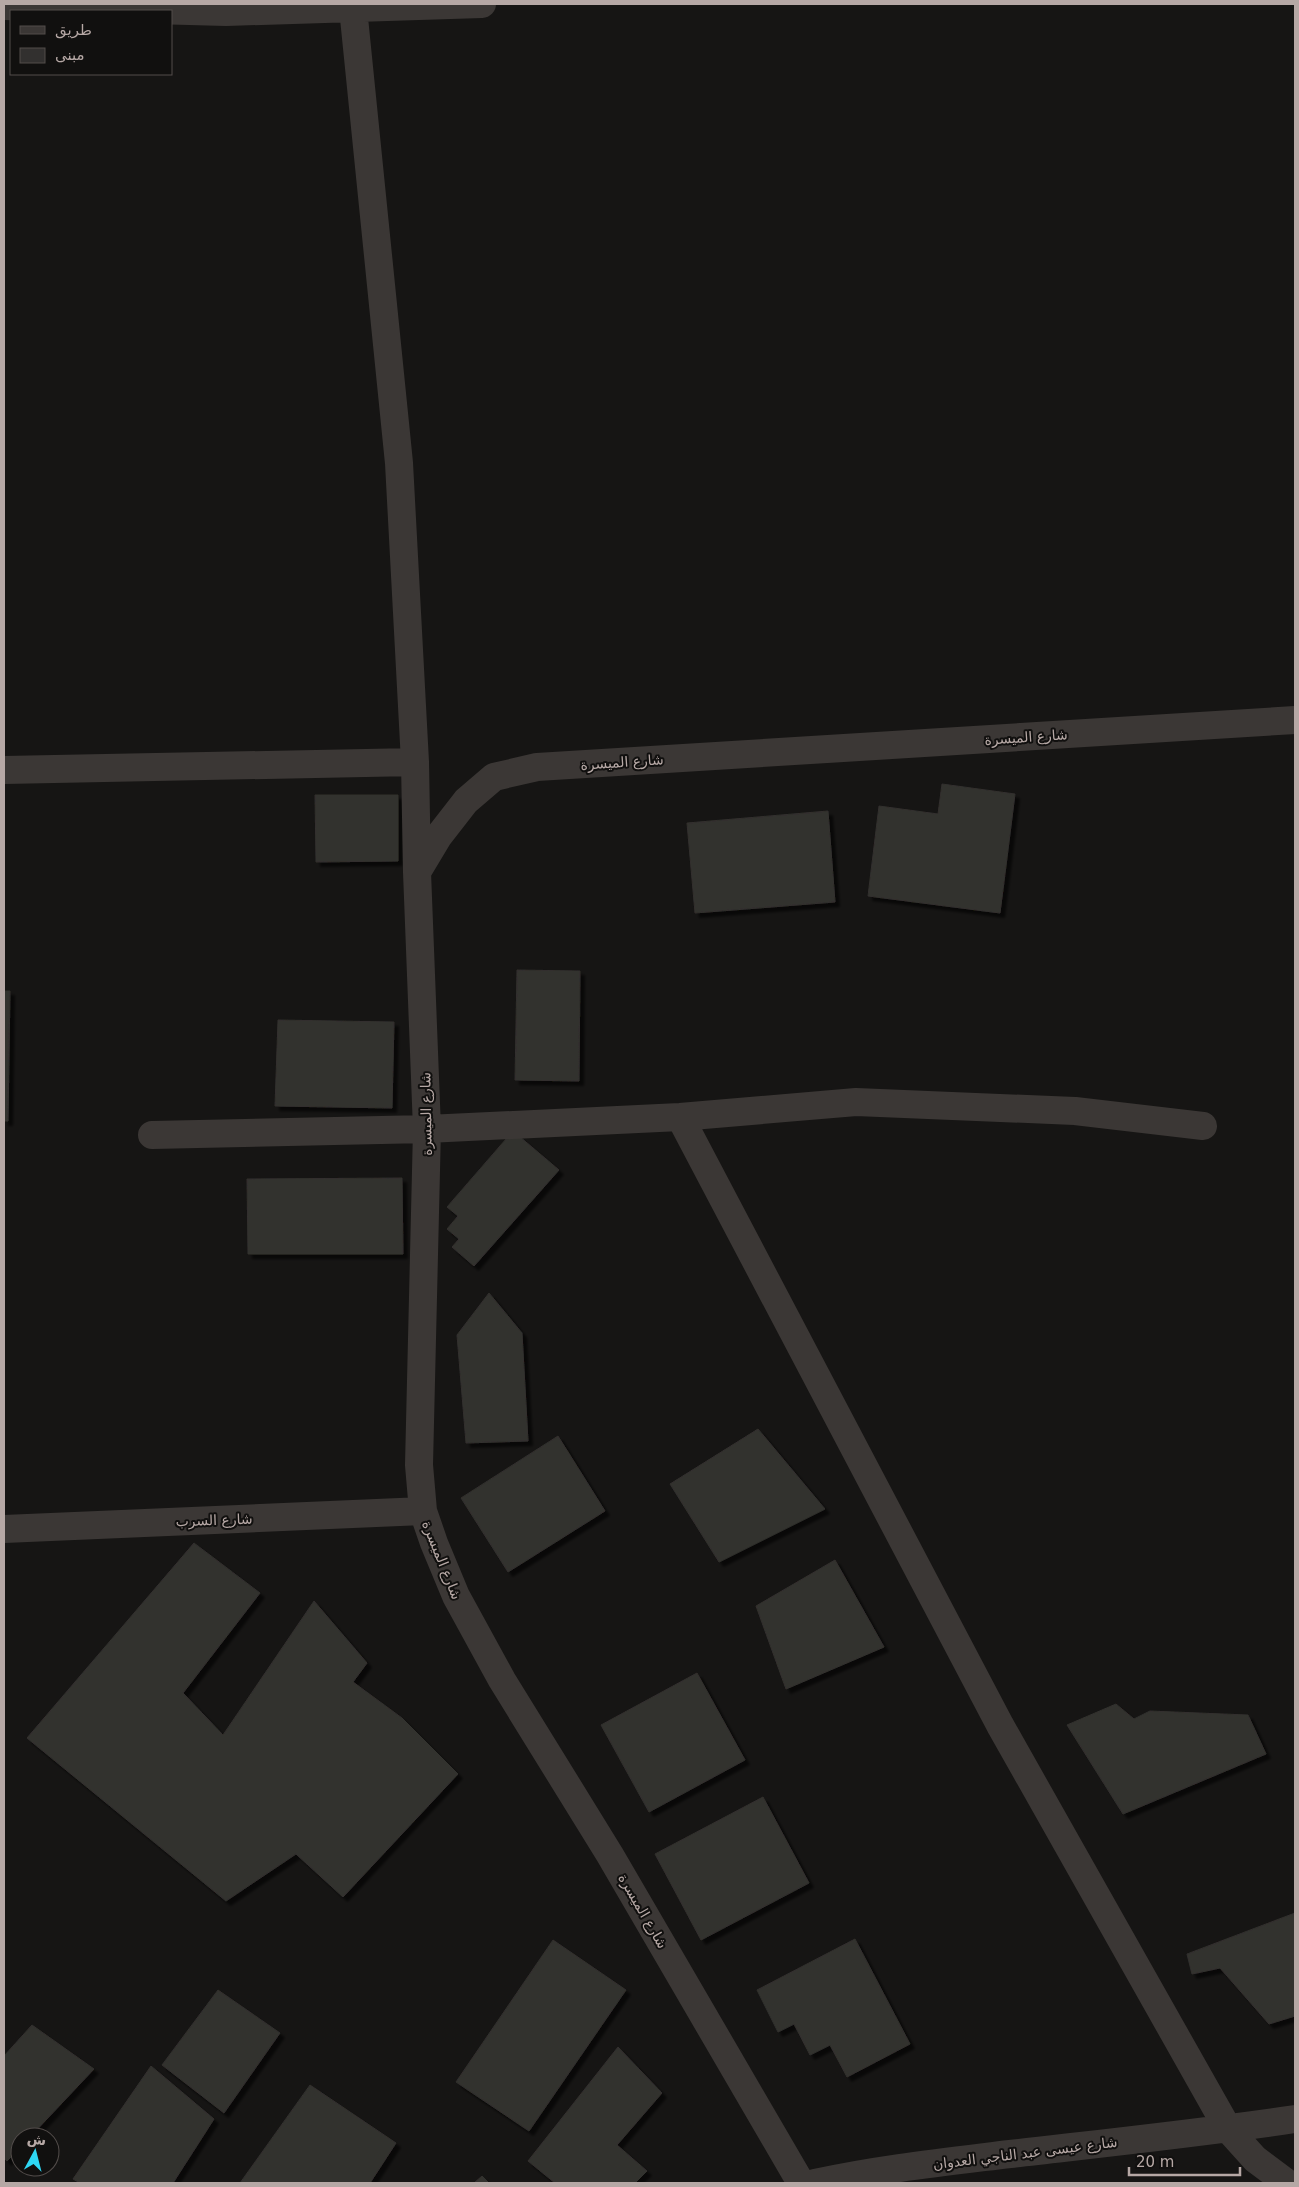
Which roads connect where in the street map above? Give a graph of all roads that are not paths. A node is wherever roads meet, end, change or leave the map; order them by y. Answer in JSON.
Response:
{"nodes":[{"id":1,"x":482,"y":4,"type":"edge"},
{"id":2,"x":4,"y":6,"type":"edge"},
{"id":3,"x":353,"y":8,"type":"junction"},
{"id":4,"x":152,"y":10,"type":"edge"},
{"id":5,"x":172,"y":11,"type":"edge"},
{"id":6,"x":1295,"y":720,"type":"edge"},
{"id":7,"x":415,"y":762,"type":"junction"},
{"id":8,"x":4,"y":770,"type":"edge"},
{"id":9,"x":417,"y":872,"type":"junction"},
{"id":10,"x":680,"y":1117,"type":"junction"},
{"id":11,"x":1204,"y":1126,"type":"dead end"},
{"id":12,"x":427,"y":1129,"type":"junction"},
{"id":13,"x":152,"y":1135,"type":"dead end"},
{"id":14,"x":423,"y":1511,"type":"junction"},
{"id":15,"x":4,"y":1529,"type":"edge"},
{"id":16,"x":1295,"y":2119,"type":"edge"},
{"id":17,"x":1228,"y":2129,"type":"junction"},
{"id":18,"x":801,"y":2183,"type":"edge"},
{"id":19,"x":815,"y":2183,"type":"edge"},
{"id":20,"x":1287,"y":2183,"type":"edge"}],
"edges":[{"from":1,"to":3,"type":"street"},
{"from":2,"to":4,"type":"street"},
{"from":3,"to":5,"type":"street"},
{"from":3,"to":7,"type":"street"},
{"from":6,"to":9,"type":"street","name":"شارع الميسرة"},
{"from":7,"to":8,"type":"street"},
{"from":7,"to":9,"type":"street"},
{"from":9,"to":12,"type":"street","name":"شارع الميسرة"},
{"from":10,"to":11,"type":"street"},
{"from":10,"to":12,"type":"street"},
{"from":10,"to":17,"type":"street"},
{"from":12,"to":13,"type":"street"},
{"from":12,"to":14,"type":"street","name":"شارع الميسرة"},
{"from":14,"to":15,"type":"street","name":"شارع السرب"},
{"from":14,"to":18,"type":"street","name":"شارع الميسرة"},
{"from":16,"to":17,"type":"street","name":"شارع عيسى عبد الناجي العدوان"},
{"from":17,"to":19,"type":"street","name":"شارع عيسى عبد الناجي العدوان"},
{"from":17,"to":20,"type":"street"}]}
